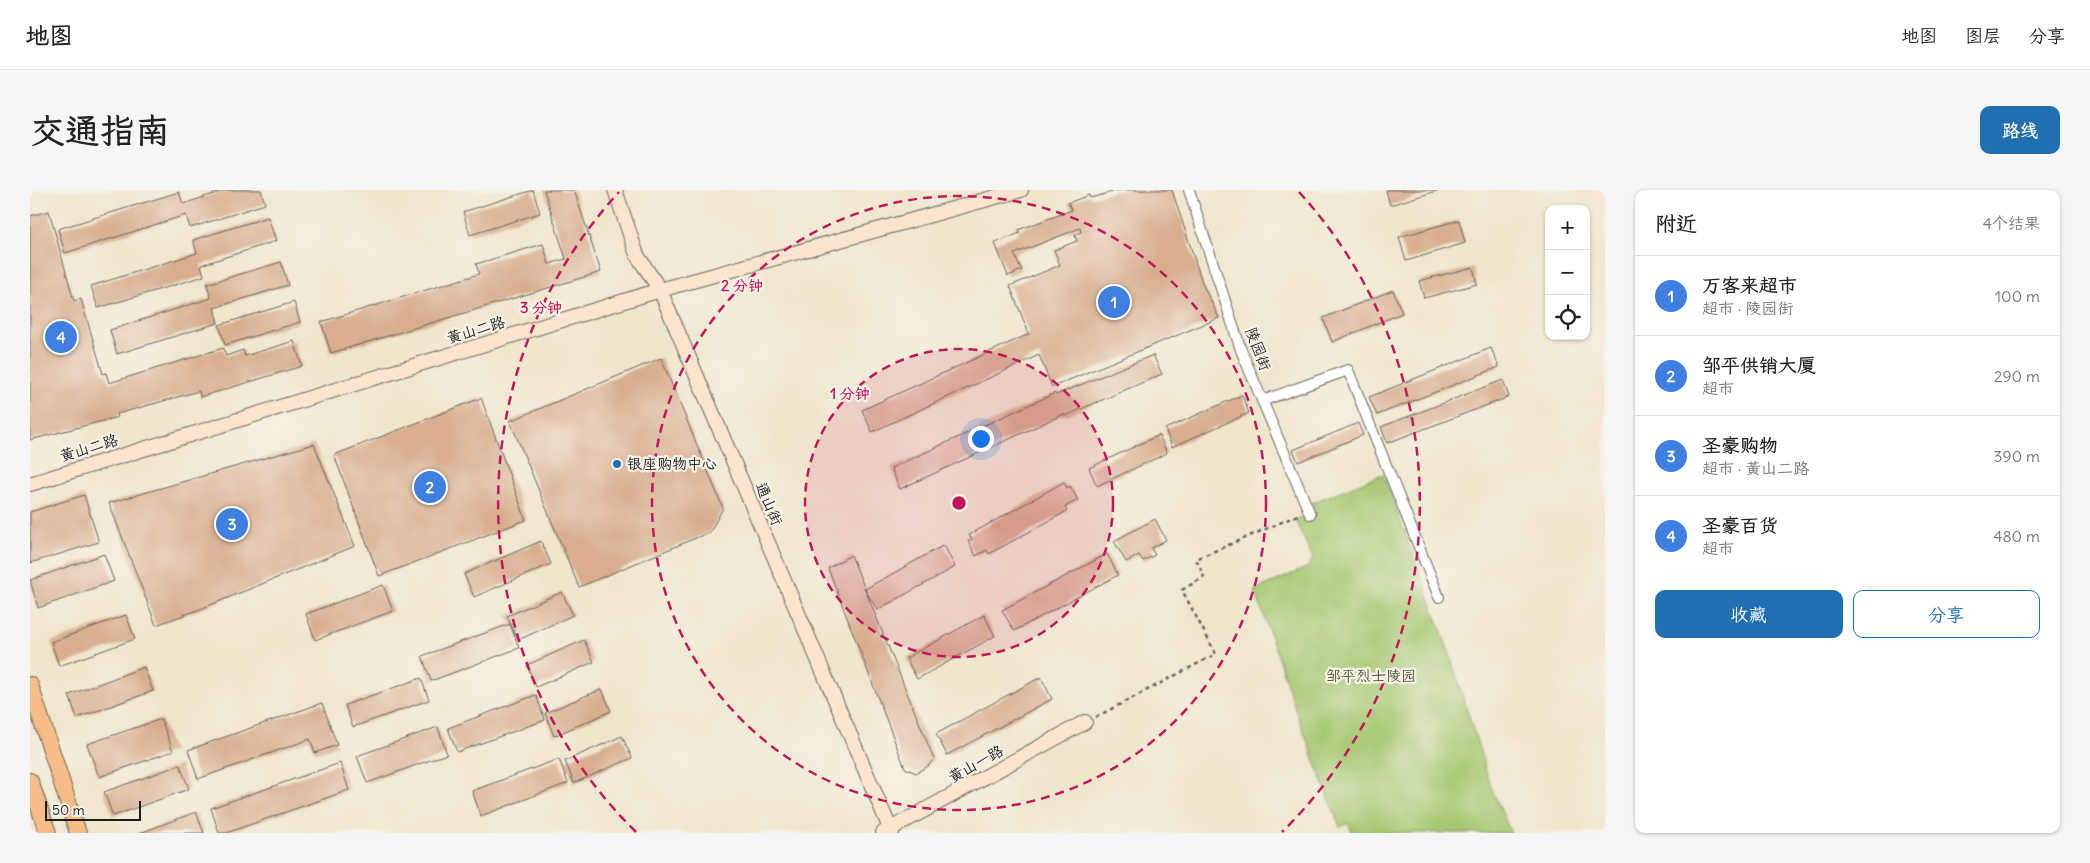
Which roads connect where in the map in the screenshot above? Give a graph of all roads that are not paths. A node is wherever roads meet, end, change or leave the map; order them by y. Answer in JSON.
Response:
{"nodes":[{"id":1,"x":615,"y":190,"type":"edge"},
{"id":2,"x":1021,"y":190,"type":"edge"},
{"id":3,"x":1189,"y":190,"type":"edge"},
{"id":4,"x":660,"y":290,"type":"junction"},
{"id":5,"x":1262,"y":401,"type":"junction"},
{"id":6,"x":30,"y":484,"type":"edge"},
{"id":7,"x":1309,"y":512,"type":"road end"},
{"id":8,"x":1439,"y":597,"type":"dead end"},
{"id":9,"x":30,"y":686,"type":"edge"},
{"id":10,"x":1085,"y":722,"type":"road end"},
{"id":11,"x":30,"y":781,"type":"edge"},
{"id":12,"x":888,"y":832,"type":"edge"},
{"id":13,"x":48,"y":833,"type":"edge"},
{"id":14,"x":78,"y":833,"type":"edge"}],
"edges":[{"from":1,"to":4,"type":"street","name":"通山街"},
{"from":2,"to":4,"type":"street","name":"黄山二路"},
{"from":3,"to":5,"type":"street","name":"陵园街"},
{"from":4,"to":6,"type":"street","name":"黄山二路"},
{"from":4,"to":12,"type":"street","name":"通山街"},
{"from":5,"to":7,"type":"street","name":"陵园街"},
{"from":5,"to":8,"type":"street"},
{"from":9,"to":14,"type":"main road"},
{"from":10,"to":12,"type":"street","name":"黄山一路"},
{"from":11,"to":13,"type":"main road"}]}
